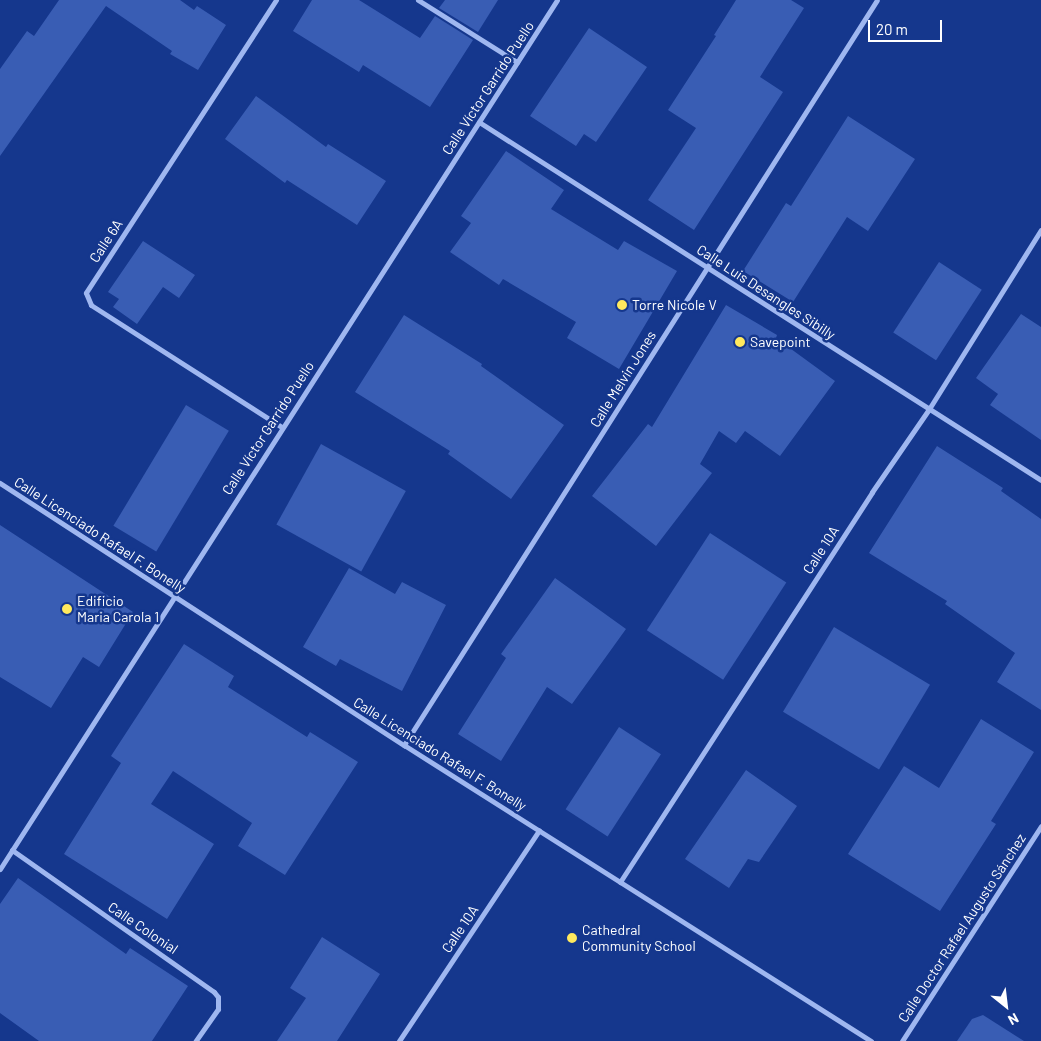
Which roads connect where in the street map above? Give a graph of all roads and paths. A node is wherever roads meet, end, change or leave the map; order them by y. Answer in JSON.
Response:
{"nodes":[{"id":1,"x":276,"y":0,"type":"edge"},
{"id":2,"x":418,"y":0,"type":"edge"},
{"id":3,"x":557,"y":0,"type":"edge"},
{"id":4,"x":877,"y":0,"type":"edge"},
{"id":5,"x":517,"y":62,"type":"junction"},
{"id":6,"x":479,"y":122,"type":"junction"},
{"id":7,"x":1041,"y":230,"type":"edge"},
{"id":8,"x":707,"y":267,"type":"junction"},
{"id":9,"x":929,"y":409,"type":"junction"},
{"id":10,"x":282,"y":427,"type":"junction"},
{"id":11,"x":1041,"y":480,"type":"edge"},
{"id":12,"x":0,"y":483,"type":"edge"},
{"id":13,"x":174,"y":596,"type":"junction"},
{"id":14,"x":404,"y":745,"type":"junction"},
{"id":15,"x":1041,"y":826,"type":"edge"},
{"id":16,"x":539,"y":830,"type":"junction"},
{"id":17,"x":12,"y":850,"type":"junction"},
{"id":18,"x":0,"y":869,"type":"edge"},
{"id":19,"x":620,"y":882,"type":"junction"},
{"id":20,"x":196,"y":1041,"type":"edge"},
{"id":21,"x":399,"y":1041,"type":"edge"},
{"id":22,"x":870,"y":1041,"type":"edge"},
{"id":23,"x":902,"y":1041,"type":"edge"}],
"edges":[{"from":1,"to":10,"type":"street","name":"Calle 6A"},
{"from":2,"to":5,"type":"street"},
{"from":3,"to":5,"type":"street","name":"Calle Víctor Garrido Puello"},
{"from":4,"to":8,"type":"street","name":"Calle Melvin Jones"},
{"from":5,"to":6,"type":"street","name":"Calle Víctor Garrido Puello"},
{"from":6,"to":8,"type":"street","name":"Calle Luis Desangles Sibilly"},
{"from":6,"to":10,"type":"street","name":"Calle Víctor Garrido Puello"},
{"from":7,"to":9,"type":"street","name":"Calle 10A"},
{"from":8,"to":9,"type":"street","name":"Calle Luis Desangles Sibilly"},
{"from":8,"to":14,"type":"street","name":"Calle Melvin Jones"},
{"from":9,"to":11,"type":"street","name":"Calle Luis Desangles Sibilly"},
{"from":9,"to":19,"type":"street","name":"Calle 10A"},
{"from":10,"to":13,"type":"street","name":"Calle Víctor Garrido Puello"},
{"from":12,"to":13,"type":"street","name":"Calle Licenciado Rafael F. Bonelly"},
{"from":13,"to":14,"type":"street","name":"Calle Licenciado Rafael F. Bonelly"},
{"from":13,"to":17,"type":"street","name":"Calle Víctor Garrido Puello"},
{"from":14,"to":16,"type":"street","name":"Calle Licenciado Rafael F. Bonelly"},
{"from":15,"to":23,"type":"street","name":"Calle Doctor Rafael Augusto Sánchez"},
{"from":16,"to":19,"type":"street","name":"Calle Licenciado Rafael F. Bonelly"},
{"from":16,"to":21,"type":"street","name":"Calle 10A"},
{"from":17,"to":18,"type":"street","name":"Calle Víctor Garrido Puello"},
{"from":17,"to":20,"type":"street","name":"Calle Colonial"},
{"from":19,"to":22,"type":"street","name":"Calle Licenciado Rafael F. Bonelly"}]}
